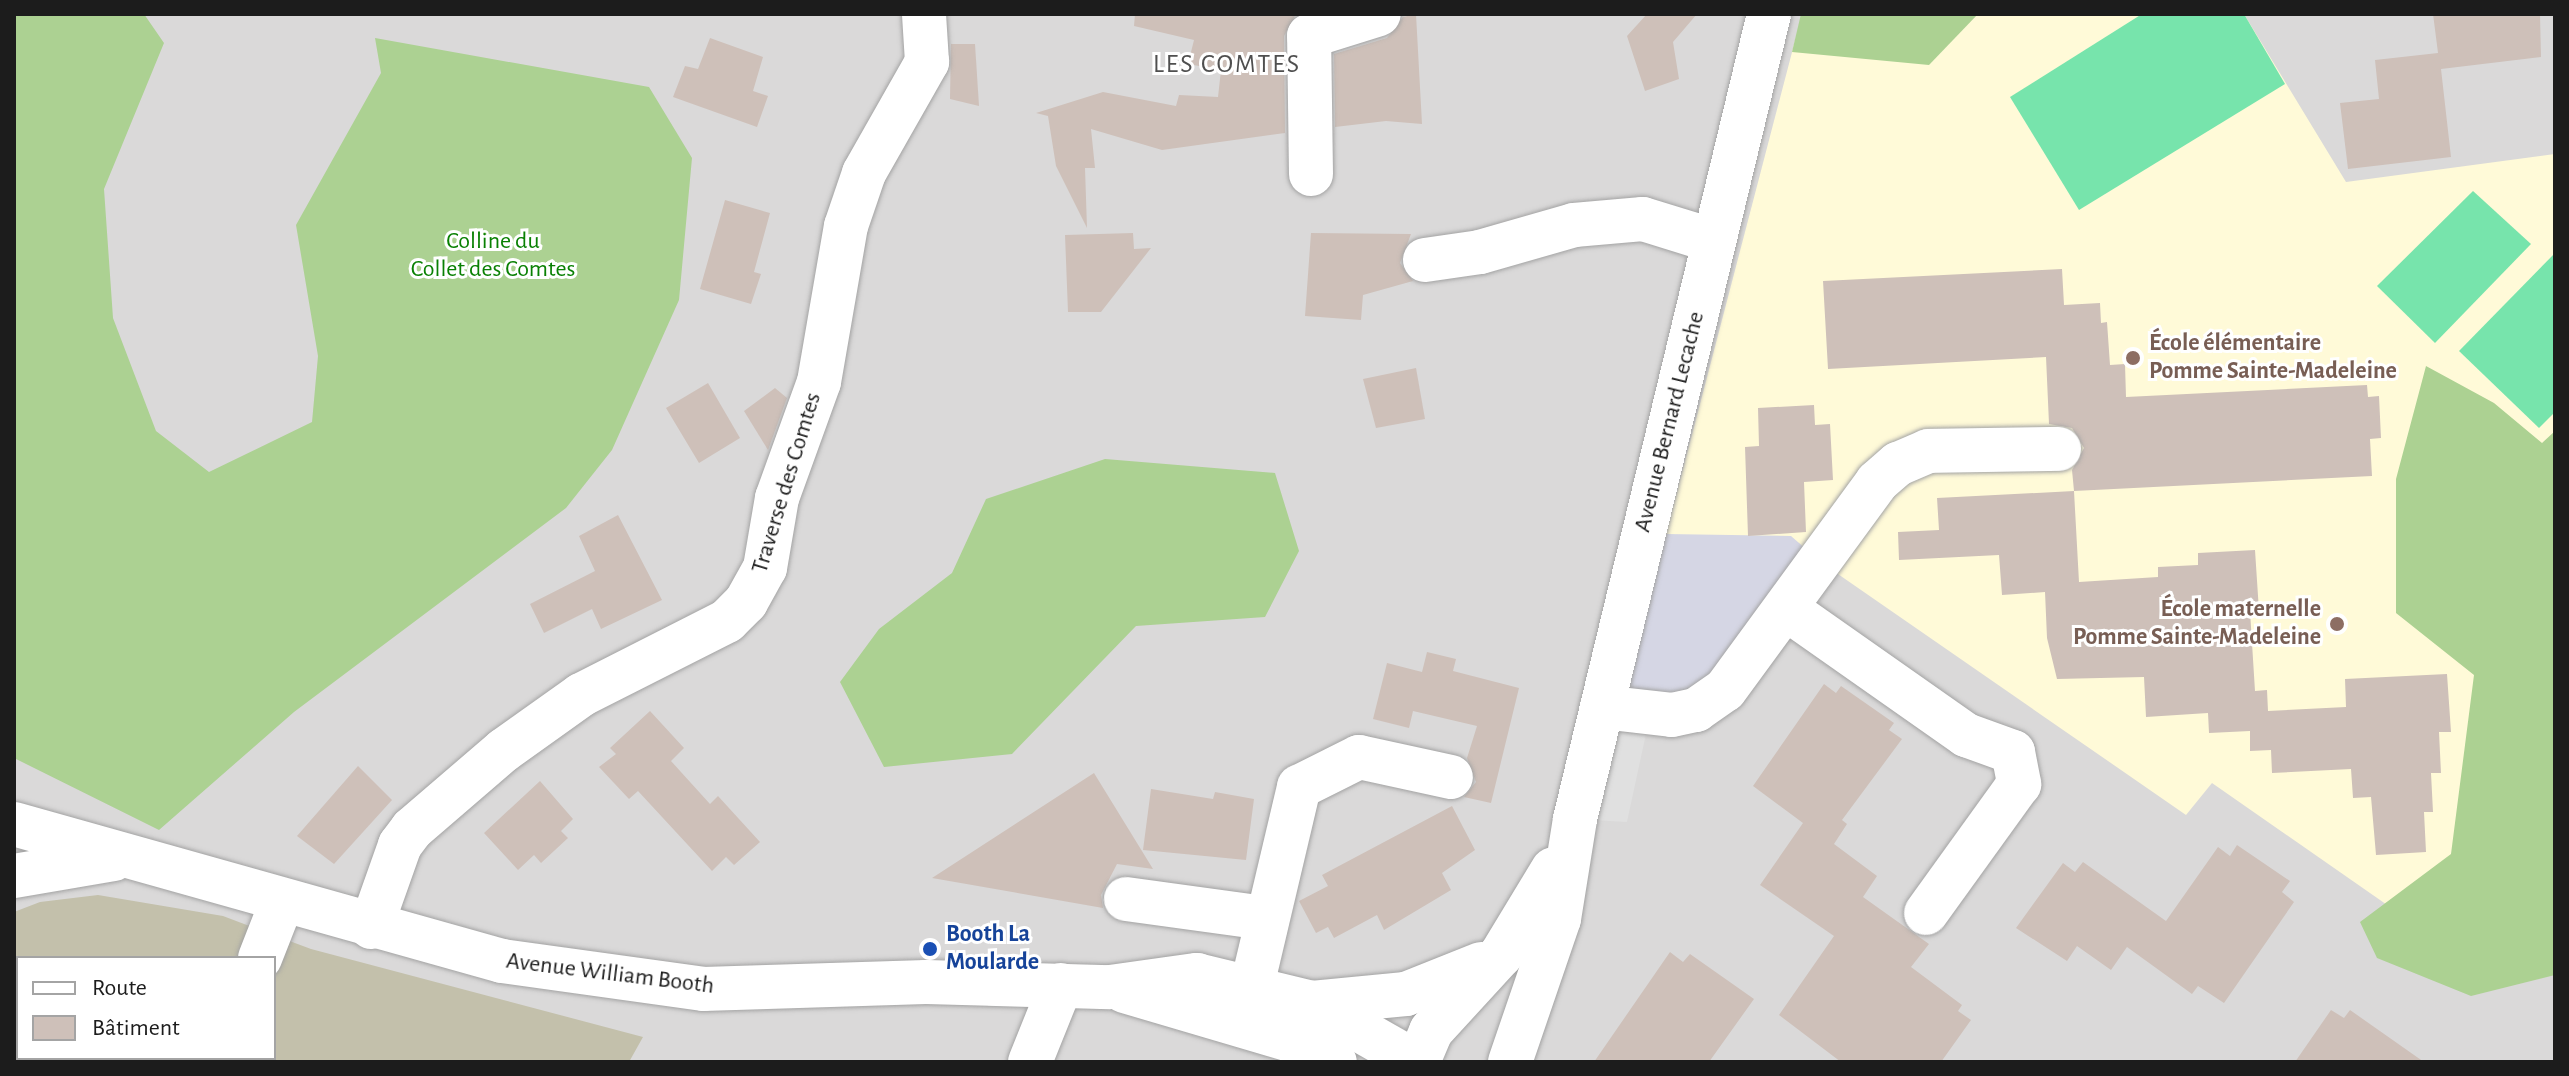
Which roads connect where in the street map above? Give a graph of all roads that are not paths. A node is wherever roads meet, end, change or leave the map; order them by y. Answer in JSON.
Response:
{"nodes":[{"id":1,"x":924,"y":14,"type":"edge"},
{"id":2,"x":1379,"y":14,"type":"edge"},
{"id":3,"x":1769,"y":14,"type":"edge"},
{"id":4,"x":1311,"y":174,"type":"dead end"},
{"id":5,"x":1714,"y":241,"type":"junction"},
{"id":6,"x":1425,"y":260,"type":"dead end"},
{"id":7,"x":2059,"y":449,"type":"dead end"},
{"id":8,"x":1788,"y":610,"type":"junction"},
{"id":9,"x":1602,"y":707,"type":"junction"},
{"id":10,"x":1451,"y":777,"type":"dead end"},
{"id":11,"x":14,"y":824,"type":"edge"},
{"id":12,"x":1572,"y":831,"type":"junction"},
{"id":13,"x":125,"y":857,"type":"junction"},
{"id":14,"x":14,"y":876,"type":"edge"},
{"id":15,"x":1126,"y":899,"type":"dead end"},
{"id":16,"x":282,"y":902,"type":"junction"},
{"id":17,"x":1926,"y":913,"type":"dead end"},
{"id":18,"x":1265,"y":918,"type":"junction"},
{"id":19,"x":371,"y":927,"type":"junction"},
{"id":20,"x":1501,"y":955,"type":"junction"},
{"id":21,"x":261,"y":956,"type":"edge"},
{"id":22,"x":1061,"y":985,"type":"junction"},
{"id":23,"x":1110,"y":987,"type":"junction"},
{"id":24,"x":1251,"y":990,"type":"junction"},
{"id":25,"x":1312,"y":1003,"type":"junction"},
{"id":26,"x":1505,"y":1057,"type":"edge"},
{"id":27,"x":1030,"y":1062,"type":"edge"},
{"id":28,"x":1335,"y":1062,"type":"edge"},
{"id":29,"x":1417,"y":1062,"type":"edge"}],
"edges":[{"from":1,"to":19,"type":"street","name":"Traverse des Comtes"},
{"from":2,"to":4,"type":"street"},
{"from":3,"to":5,"type":"street","name":"Avenue Bernard Lecache"},
{"from":5,"to":6,"type":"street"},
{"from":5,"to":9,"type":"street","name":"Avenue Bernard Lecache"},
{"from":7,"to":8,"type":"street"},
{"from":8,"to":9,"type":"street"},
{"from":8,"to":17,"type":"street"},
{"from":9,"to":12,"type":"street","name":"Avenue Bernard Lecache"},
{"from":10,"to":18,"type":"street"},
{"from":11,"to":13,"type":"street","name":"Avenue William Booth"},
{"from":12,"to":20,"type":"street","name":"Avenue Bernard Lecache"},
{"from":12,"to":26,"type":"street","name":"Avenue Bernard Lecache"},
{"from":13,"to":14,"type":"street","name":"Avenue William Booth"},
{"from":13,"to":16,"type":"street","name":"Avenue William Booth"},
{"from":15,"to":18,"type":"street"},
{"from":16,"to":19,"type":"street","name":"Avenue William Booth"},
{"from":16,"to":21,"type":"street"},
{"from":18,"to":24,"type":"street"},
{"from":19,"to":22,"type":"street","name":"Avenue William Booth"},
{"from":20,"to":25,"type":"street"},
{"from":20,"to":29,"type":"street","name":"Avenue Bernard Lecache"},
{"from":22,"to":23,"type":"street","name":"Avenue William Booth"},
{"from":22,"to":27,"type":"street"},
{"from":23,"to":24,"type":"street","name":"Avenue William Booth"},
{"from":23,"to":28,"type":"street","name":"Avenue William Booth"},
{"from":24,"to":25,"type":"street","name":"Avenue William Booth"},
{"from":25,"to":29,"type":"street","name":"Avenue William Booth"}]}
